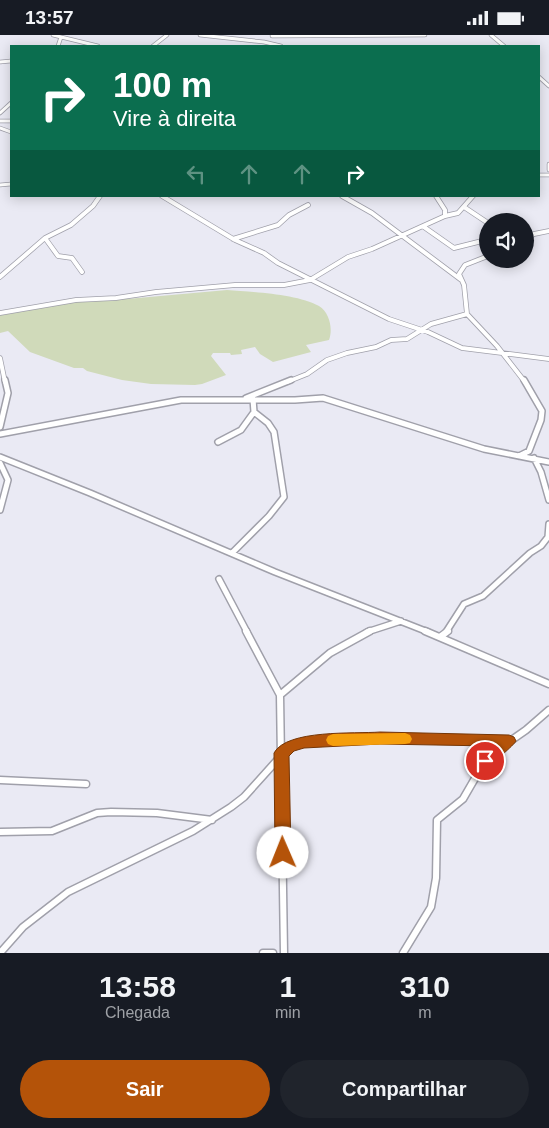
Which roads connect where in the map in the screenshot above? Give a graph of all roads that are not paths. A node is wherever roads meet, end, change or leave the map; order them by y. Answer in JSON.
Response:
{"nodes":[{"id":1,"x":53,"y":35,"type":"edge"},
{"id":2,"x":167,"y":35,"type":"edge"},
{"id":3,"x":200,"y":35,"type":"edge"},
{"id":4,"x":272,"y":35,"type":"edge"},
{"id":5,"x":425,"y":35,"type":"edge"},
{"id":6,"x":491,"y":35,"type":"edge"},
{"id":7,"x":62,"y":37,"type":"junction"},
{"id":8,"x":268,"y":42,"type":"junction"},
{"id":9,"x":58,"y":45,"type":"edge"},
{"id":10,"x":92,"y":45,"type":"edge"},
{"id":11,"x":154,"y":45,"type":"edge"},
{"id":12,"x":266,"y":45,"type":"edge"},
{"id":13,"x":278,"y":45,"type":"edge"},
{"id":14,"x":503,"y":45,"type":"edge"},
{"id":15,"x":10,"y":104,"type":"edge"},
{"id":16,"x":0,"y":113,"type":"edge"},
{"id":17,"x":549,"y":164,"type":"edge"},
{"id":18,"x":549,"y":170,"type":"edge"},
{"id":19,"x":547,"y":175,"type":"edge"},
{"id":20,"x":549,"y":180,"type":"edge"},
{"id":21,"x":99,"y":197,"type":"edge"},
{"id":22,"x":164,"y":197,"type":"edge"},
{"id":23,"x":344,"y":197,"type":"edge"},
{"id":24,"x":437,"y":197,"type":"edge"},
{"id":25,"x":472,"y":197,"type":"edge"},
{"id":26,"x":308,"y":205,"type":"dead end"},
{"id":27,"x":464,"y":207,"type":"junction"},
{"id":28,"x":445,"y":216,"type":"junction"},
{"id":29,"x":479,"y":217,"type":"edge"},
{"id":30,"x":424,"y":227,"type":"junction"},
{"id":31,"x":549,"y":231,"type":"edge"},
{"id":32,"x":534,"y":234,"type":"edge"},
{"id":33,"x":403,"y":235,"type":"junction"},
{"id":34,"x":44,"y":238,"type":"junction"},
{"id":35,"x":233,"y":239,"type":"junction"},
{"id":36,"x":479,"y":242,"type":"edge"},
{"id":37,"x":479,"y":260,"type":"edge"},
{"id":38,"x":0,"y":269,"type":"edge"},
{"id":39,"x":7,"y":271,"type":"junction"},
{"id":40,"x":82,"y":271,"type":"dead end"},
{"id":41,"x":0,"y":277,"type":"edge"},
{"id":42,"x":310,"y":280,"type":"junction"},
{"id":43,"x":461,"y":280,"type":"junction"},
{"id":44,"x":0,"y":313,"type":"edge"},
{"id":45,"x":467,"y":314,"type":"junction"},
{"id":46,"x":421,"y":329,"type":"junction"},
{"id":47,"x":501,"y":353,"type":"junction"},
{"id":48,"x":0,"y":358,"type":"edge"},
{"id":49,"x":549,"y":359,"type":"edge"},
{"id":50,"x":243,"y":399,"type":"junction"},
{"id":51,"x":254,"y":399,"type":"junction"},
{"id":52,"x":254,"y":413,"type":"junction"},
{"id":53,"x":0,"y":427,"type":"edge"},
{"id":54,"x":0,"y":434,"type":"edge"},
{"id":55,"x":218,"y":442,"type":"dead end"},
{"id":56,"x":529,"y":451,"type":"junction"},
{"id":57,"x":0,"y":457,"type":"edge"},
{"id":58,"x":519,"y":457,"type":"junction"},
{"id":59,"x":535,"y":459,"type":"junction"},
{"id":60,"x":549,"y":462,"type":"edge"},
{"id":61,"x":0,"y":463,"type":"edge"},
{"id":62,"x":549,"y":500,"type":"edge"},
{"id":63,"x":0,"y":510,"type":"edge"},
{"id":64,"x":549,"y":525,"type":"edge"},
{"id":65,"x":232,"y":553,"type":"junction"},
{"id":66,"x":219,"y":579,"type":"dead end"},
{"id":67,"x":402,"y":621,"type":"junction"},
{"id":68,"x":440,"y":637,"type":"junction"},
{"id":69,"x":549,"y":683,"type":"edge"},
{"id":70,"x":280,"y":695,"type":"junction"},
{"id":71,"x":549,"y":710,"type":"edge"},
{"id":72,"x":509,"y":741,"type":"junction"},
{"id":73,"x":281,"y":753,"type":"junction"},
{"id":74,"x":0,"y":780,"type":"edge"},
{"id":75,"x":86,"y":784,"type":"dead end"},
{"id":76,"x":213,"y":820,"type":"junction"},
{"id":77,"x":0,"y":833,"type":"edge"},
{"id":78,"x":0,"y":953,"type":"edge"},
{"id":79,"x":263,"y":953,"type":"edge"},
{"id":80,"x":273,"y":953,"type":"edge"},
{"id":81,"x":284,"y":953,"type":"edge"},
{"id":82,"x":403,"y":953,"type":"edge"}],
"edges":[{"from":1,"to":7,"type":"street"},
{"from":2,"to":11,"type":"street"},
{"from":3,"to":8,"type":"street"},
{"from":4,"to":5,"type":"street"},
{"from":4,"to":8,"type":"street"},
{"from":6,"to":14,"type":"street"},
{"from":7,"to":9,"type":"street"},
{"from":7,"to":10,"type":"street"},
{"from":8,"to":12,"type":"street"},
{"from":8,"to":13,"type":"street"},
{"from":15,"to":16,"type":"street"},
{"from":17,"to":18,"type":"street"},
{"from":19,"to":20,"type":"street"},
{"from":21,"to":34,"type":"street"},
{"from":22,"to":35,"type":"street"},
{"from":23,"to":33,"type":"street"},
{"from":24,"to":28,"type":"street"},
{"from":25,"to":27,"type":"street"},
{"from":26,"to":35,"type":"street"},
{"from":27,"to":28,"type":"street"},
{"from":27,"to":29,"type":"street"},
{"from":28,"to":30,"type":"street"},
{"from":30,"to":33,"type":"street"},
{"from":30,"to":36,"type":"street"},
{"from":31,"to":32,"type":"street"},
{"from":33,"to":42,"type":"street"},
{"from":33,"to":43,"type":"street"},
{"from":34,"to":39,"type":"street"},
{"from":34,"to":40,"type":"street"},
{"from":35,"to":42,"type":"street"},
{"from":37,"to":43,"type":"street"},
{"from":38,"to":39,"type":"street"},
{"from":39,"to":41,"type":"street"},
{"from":42,"to":44,"type":"street"},
{"from":42,"to":46,"type":"street"},
{"from":43,"to":45,"type":"street"},
{"from":45,"to":46,"type":"street"},
{"from":45,"to":47,"type":"street"},
{"from":46,"to":47,"type":"street"},
{"from":46,"to":50,"type":"street"},
{"from":47,"to":49,"type":"street"},
{"from":47,"to":56,"type":"street"},
{"from":48,"to":53,"type":"street"},
{"from":50,"to":51,"type":"street"},
{"from":50,"to":54,"type":"street"},
{"from":51,"to":52,"type":"street"},
{"from":51,"to":58,"type":"street"},
{"from":52,"to":55,"type":"street"},
{"from":52,"to":65,"type":"street"},
{"from":56,"to":58,"type":"street"},
{"from":56,"to":59,"type":"street"},
{"from":57,"to":65,"type":"street"},
{"from":58,"to":59,"type":"street"},
{"from":59,"to":60,"type":"street"},
{"from":59,"to":62,"type":"street"},
{"from":61,"to":63,"type":"street"},
{"from":64,"to":68,"type":"street"},
{"from":65,"to":67,"type":"street"},
{"from":66,"to":70,"type":"street"},
{"from":67,"to":68,"type":"street"},
{"from":67,"to":70,"type":"street"},
{"from":68,"to":69,"type":"street"},
{"from":70,"to":73,"type":"street"},
{"from":71,"to":72,"type":"street"},
{"from":72,"to":73,"type":"street"},
{"from":72,"to":82,"type":"street"},
{"from":73,"to":76,"type":"street"},
{"from":73,"to":81,"type":"street"},
{"from":74,"to":75,"type":"street"},
{"from":76,"to":77,"type":"street"},
{"from":76,"to":78,"type":"street"},
{"from":79,"to":80,"type":"street"}]}
